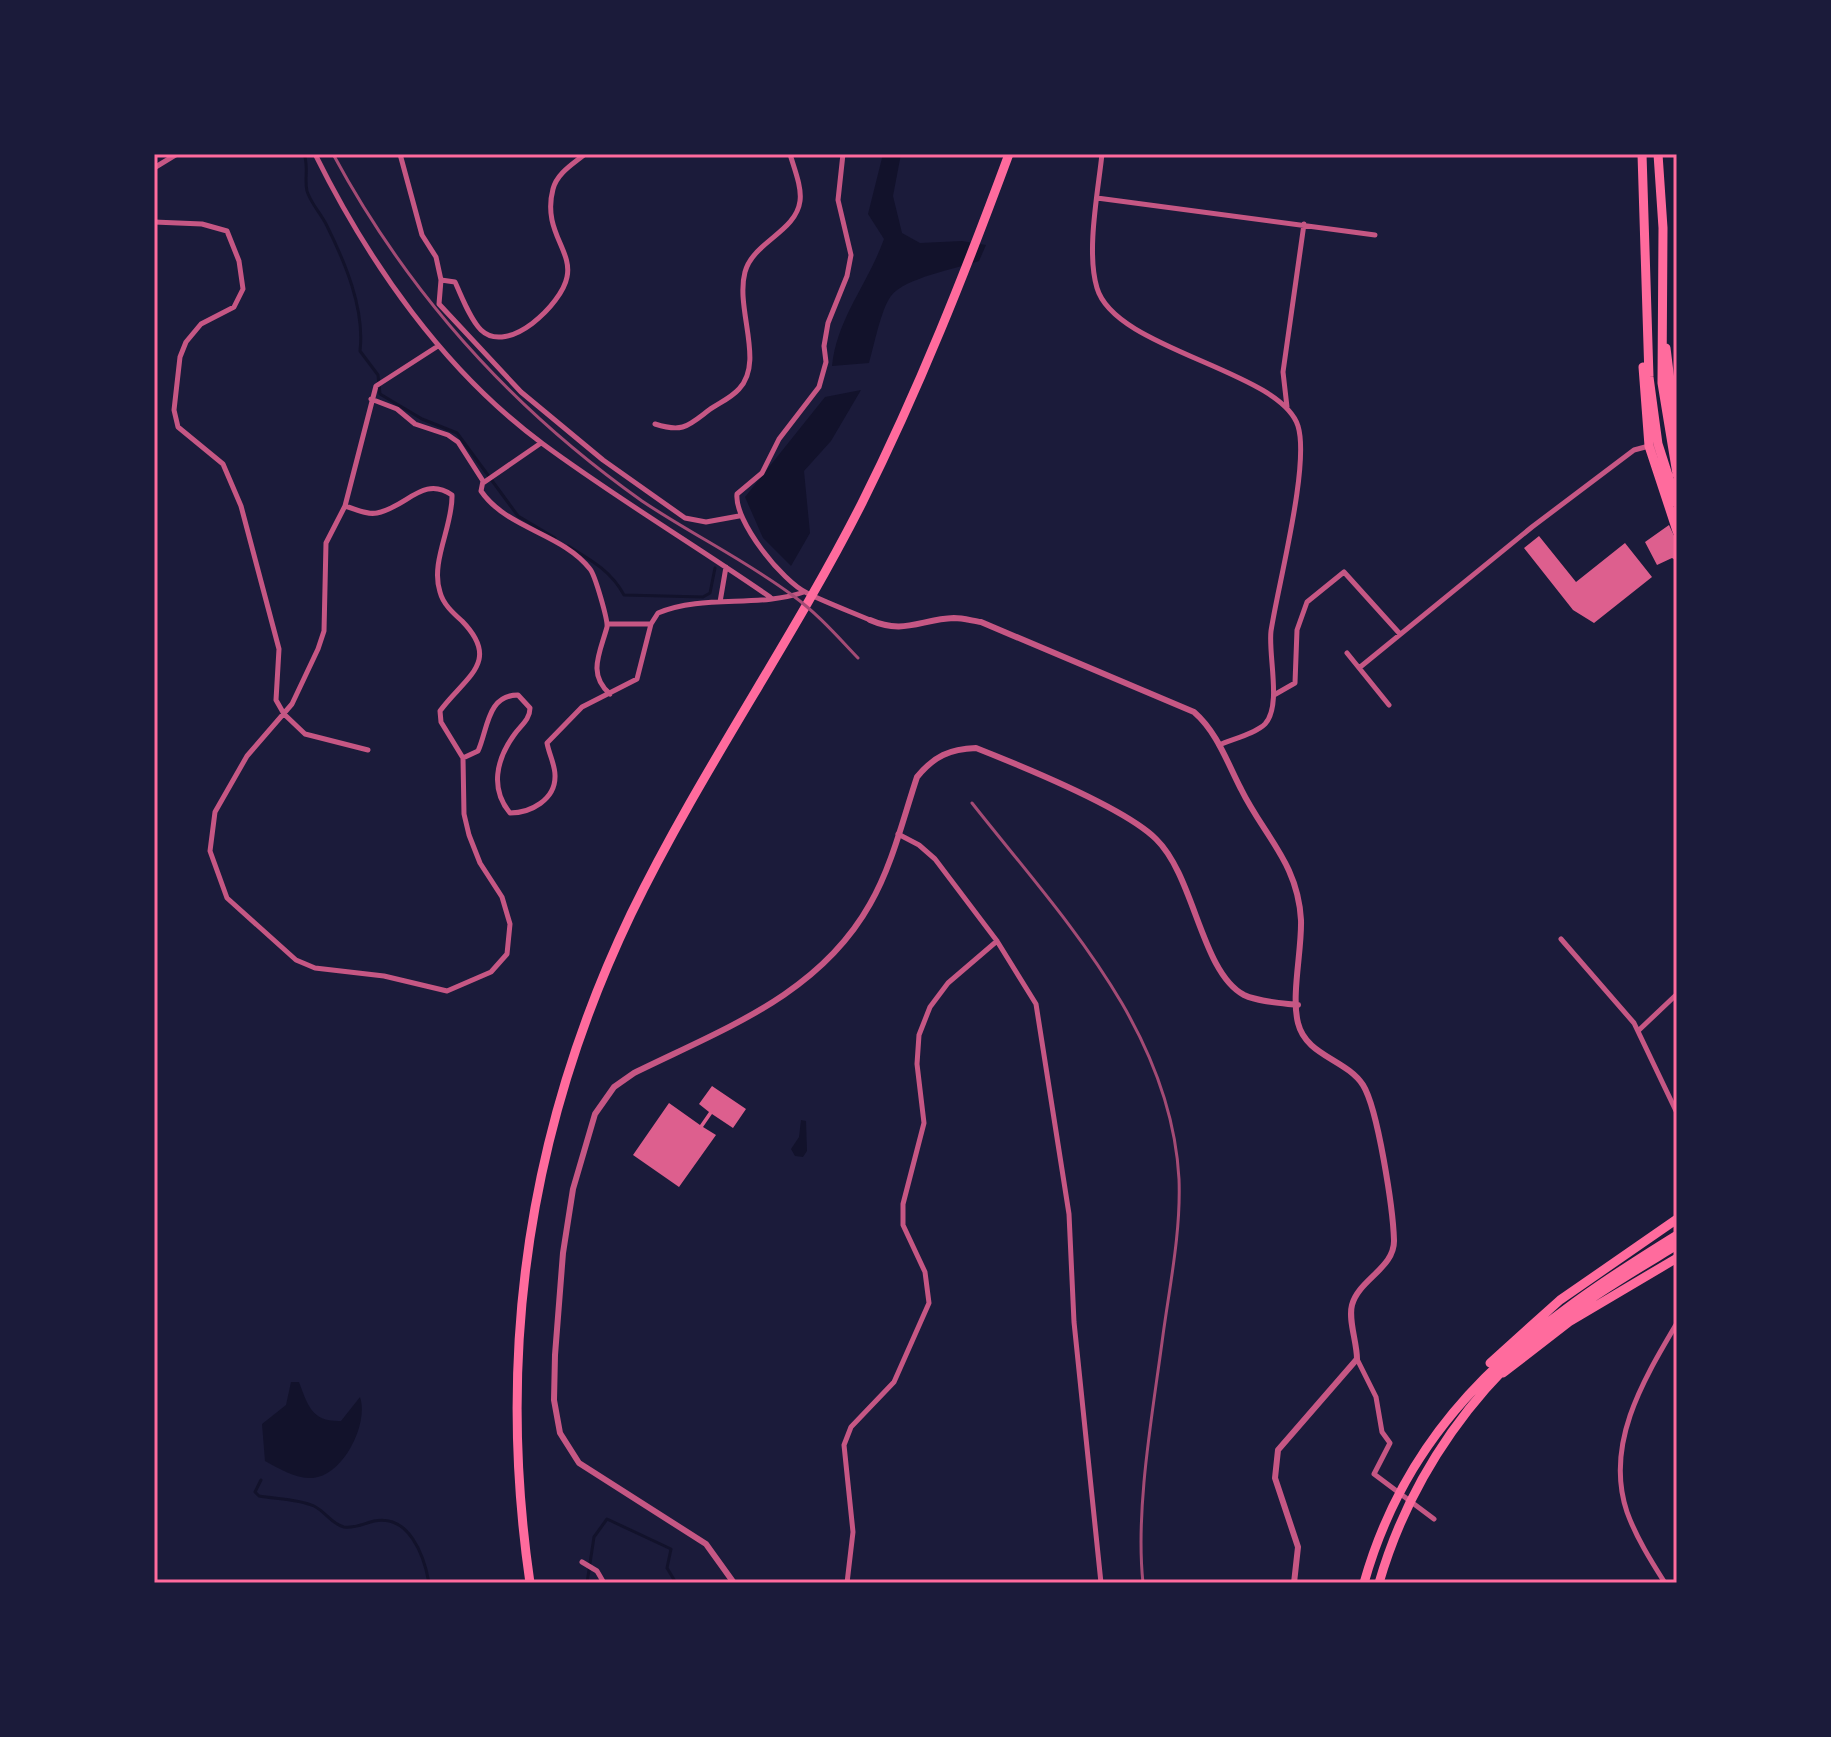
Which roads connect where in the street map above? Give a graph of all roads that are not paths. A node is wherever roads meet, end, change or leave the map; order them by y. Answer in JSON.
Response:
{"nodes":[{"id":1,"x":177,"y":154,"type":"edge"},
{"id":2,"x":315,"y":154,"type":"edge"},
{"id":3,"x":400,"y":154,"type":"edge"},
{"id":4,"x":585,"y":154,"type":"edge"},
{"id":5,"x":790,"y":154,"type":"edge"},
{"id":6,"x":843,"y":154,"type":"edge"},
{"id":7,"x":1009,"y":154,"type":"edge"},
{"id":8,"x":1102,"y":154,"type":"edge"},
{"id":9,"x":1642,"y":154,"type":"edge"},
{"id":10,"x":1658,"y":154,"type":"edge"},
{"id":11,"x":154,"y":168,"type":"edge"},
{"id":12,"x":1097,"y":198,"type":"junction"},
{"id":13,"x":154,"y":222,"type":"edge"},
{"id":14,"x":1304,"y":224,"type":"junction"},
{"id":15,"x":1375,"y":235,"type":"dead end"},
{"id":16,"x":441,"y":280,"type":"junction"},
{"id":17,"x":438,"y":346,"type":"junction"},
{"id":18,"x":371,"y":399,"type":"junction"},
{"id":19,"x":1287,"y":408,"type":"junction"},
{"id":20,"x":655,"y":424,"type":"dead end"},
{"id":21,"x":1674,"y":439,"type":"edge"},
{"id":22,"x":541,"y":443,"type":"junction"},
{"id":23,"x":1653,"y":445,"type":"junction"},
{"id":24,"x":1677,"y":474,"type":"edge"},
{"id":25,"x":483,"y":484,"type":"junction"},
{"id":26,"x":1677,"y":503,"type":"edge"},
{"id":27,"x":345,"y":506,"type":"junction"},
{"id":28,"x":739,"y":516,"type":"junction"},
{"id":29,"x":1677,"y":531,"type":"edge"},
{"id":30,"x":726,"y":567,"type":"junction"},
{"id":31,"x":804,"y":592,"type":"junction"},
{"id":32,"x":771,"y":597,"type":"junction"},
{"id":33,"x":720,"y":602,"type":"junction"},
{"id":34,"x":870,"y":620,"type":"joint"},
{"id":35,"x":608,"y":624,"type":"junction"},
{"id":36,"x":651,"y":624,"type":"junction"},
{"id":37,"x":1400,"y":634,"type":"junction"},
{"id":38,"x":1347,"y":653,"type":"dead end"},
{"id":39,"x":1359,"y":668,"type":"junction"},
{"id":40,"x":610,"y":694,"type":"junction"},
{"id":41,"x":1274,"y":695,"type":"junction"},
{"id":42,"x":1389,"y":705,"type":"dead end"},
{"id":43,"x":284,"y":714,"type":"junction"},
{"id":44,"x":1219,"y":745,"type":"junction"},
{"id":45,"x":368,"y":750,"type":"dead end"},
{"id":46,"x":463,"y":758,"type":"junction"},
{"id":47,"x":898,"y":834,"type":"junction"},
{"id":48,"x":1561,"y":939,"type":"dead end"},
{"id":49,"x":997,"y":941,"type":"junction"},
{"id":50,"x":1677,"y":994,"type":"edge"},
{"id":51,"x":1298,"y":1005,"type":"junction"},
{"id":52,"x":1638,"y":1031,"type":"junction"},
{"id":53,"x":1677,"y":1113,"type":"edge"},
{"id":54,"x":1677,"y":1219,"type":"edge"},
{"id":55,"x":1677,"y":1235,"type":"edge"},
{"id":56,"x":1677,"y":1245,"type":"edge"},
{"id":57,"x":1677,"y":1258,"type":"edge"},
{"id":58,"x":1623,"y":1274,"type":"junction"},
{"id":59,"x":1677,"y":1323,"type":"edge"},
{"id":60,"x":1357,"y":1359,"type":"junction"},
{"id":61,"x":1493,"y":1378,"type":"junction"},
{"id":62,"x":1458,"y":1403,"type":"junction"},
{"id":63,"x":1434,"y":1519,"type":"dead end"},
{"id":64,"x":582,"y":1562,"type":"dead end"},
{"id":65,"x":530,"y":1583,"type":"edge"},
{"id":66,"x":604,"y":1583,"type":"edge"},
{"id":67,"x":734,"y":1583,"type":"edge"},
{"id":68,"x":847,"y":1583,"type":"edge"},
{"id":69,"x":1101,"y":1583,"type":"edge"},
{"id":70,"x":1294,"y":1583,"type":"edge"},
{"id":71,"x":1364,"y":1583,"type":"edge"},
{"id":72,"x":1379,"y":1583,"type":"edge"},
{"id":73,"x":1665,"y":1583,"type":"edge"}],
"edges":[{"from":1,"to":11,"type":"street"},
{"from":2,"to":17,"type":"street"},
{"from":3,"to":16,"type":"street"},
{"from":4,"to":16,"type":"street"},
{"from":5,"to":20,"type":"street"},
{"from":6,"to":28,"type":"street"},
{"from":7,"to":65,"type":"highway"},
{"from":8,"to":12,"type":"street"},
{"from":9,"to":23,"type":"highway"},
{"from":10,"to":21,"type":"highway"},
{"from":12,"to":14,"type":"street"},
{"from":12,"to":19,"type":"street"},
{"from":13,"to":43,"type":"street"},
{"from":14,"to":15,"type":"street"},
{"from":14,"to":19,"type":"street"},
{"from":16,"to":28,"type":"street"},
{"from":17,"to":18,"type":"street"},
{"from":17,"to":22,"type":"street"},
{"from":18,"to":25,"type":"street"},
{"from":18,"to":27,"type":"street"},
{"from":19,"to":41,"type":"street"},
{"from":21,"to":23,"type":"street"},
{"from":21,"to":24,"type":"highway"},
{"from":22,"to":25,"type":"street"},
{"from":22,"to":30,"type":"street"},
{"from":23,"to":26,"type":"highway"},
{"from":23,"to":29,"type":"highway"},
{"from":23,"to":37,"type":"street"},
{"from":25,"to":35,"type":"street"},
{"from":27,"to":43,"type":"street"},
{"from":27,"to":46,"type":"street"},
{"from":28,"to":31,"type":"street"},
{"from":30,"to":32,"type":"street"},
{"from":30,"to":33,"type":"street"},
{"from":31,"to":32,"type":"street"},
{"from":31,"to":34,"type":"street"},
{"from":32,"to":33,"type":"street"},
{"from":33,"to":36,"type":"street"},
{"from":34,"to":44,"type":"street"},
{"from":35,"to":36,"type":"street"},
{"from":35,"to":40,"type":"street"},
{"from":36,"to":40,"type":"street"},
{"from":37,"to":39,"type":"street"},
{"from":37,"to":41,"type":"street"},
{"from":38,"to":39,"type":"street"},
{"from":39,"to":42,"type":"street"},
{"from":40,"to":46,"type":"street"},
{"from":41,"to":44,"type":"street"},
{"from":43,"to":45,"type":"street"},
{"from":43,"to":46,"type":"street"},
{"from":44,"to":51,"type":"street"},
{"from":47,"to":49,"type":"street"},
{"from":47,"to":51,"type":"street"},
{"from":47,"to":67,"type":"street"},
{"from":48,"to":52,"type":"street"},
{"from":49,"to":68,"type":"street"},
{"from":49,"to":69,"type":"street"},
{"from":50,"to":52,"type":"street"},
{"from":51,"to":60,"type":"street"},
{"from":52,"to":53,"type":"street"},
{"from":54,"to":62,"type":"highway"},
{"from":55,"to":58,"type":"highway"},
{"from":56,"to":58,"type":"highway"},
{"from":57,"to":61,"type":"highway"},
{"from":58,"to":61,"type":"highway"},
{"from":58,"to":62,"type":"highway"},
{"from":59,"to":73,"type":"street"},
{"from":60,"to":63,"type":"street"},
{"from":60,"to":70,"type":"street"},
{"from":61,"to":72,"type":"highway"},
{"from":62,"to":71,"type":"highway"},
{"from":64,"to":66,"type":"street"}]}
